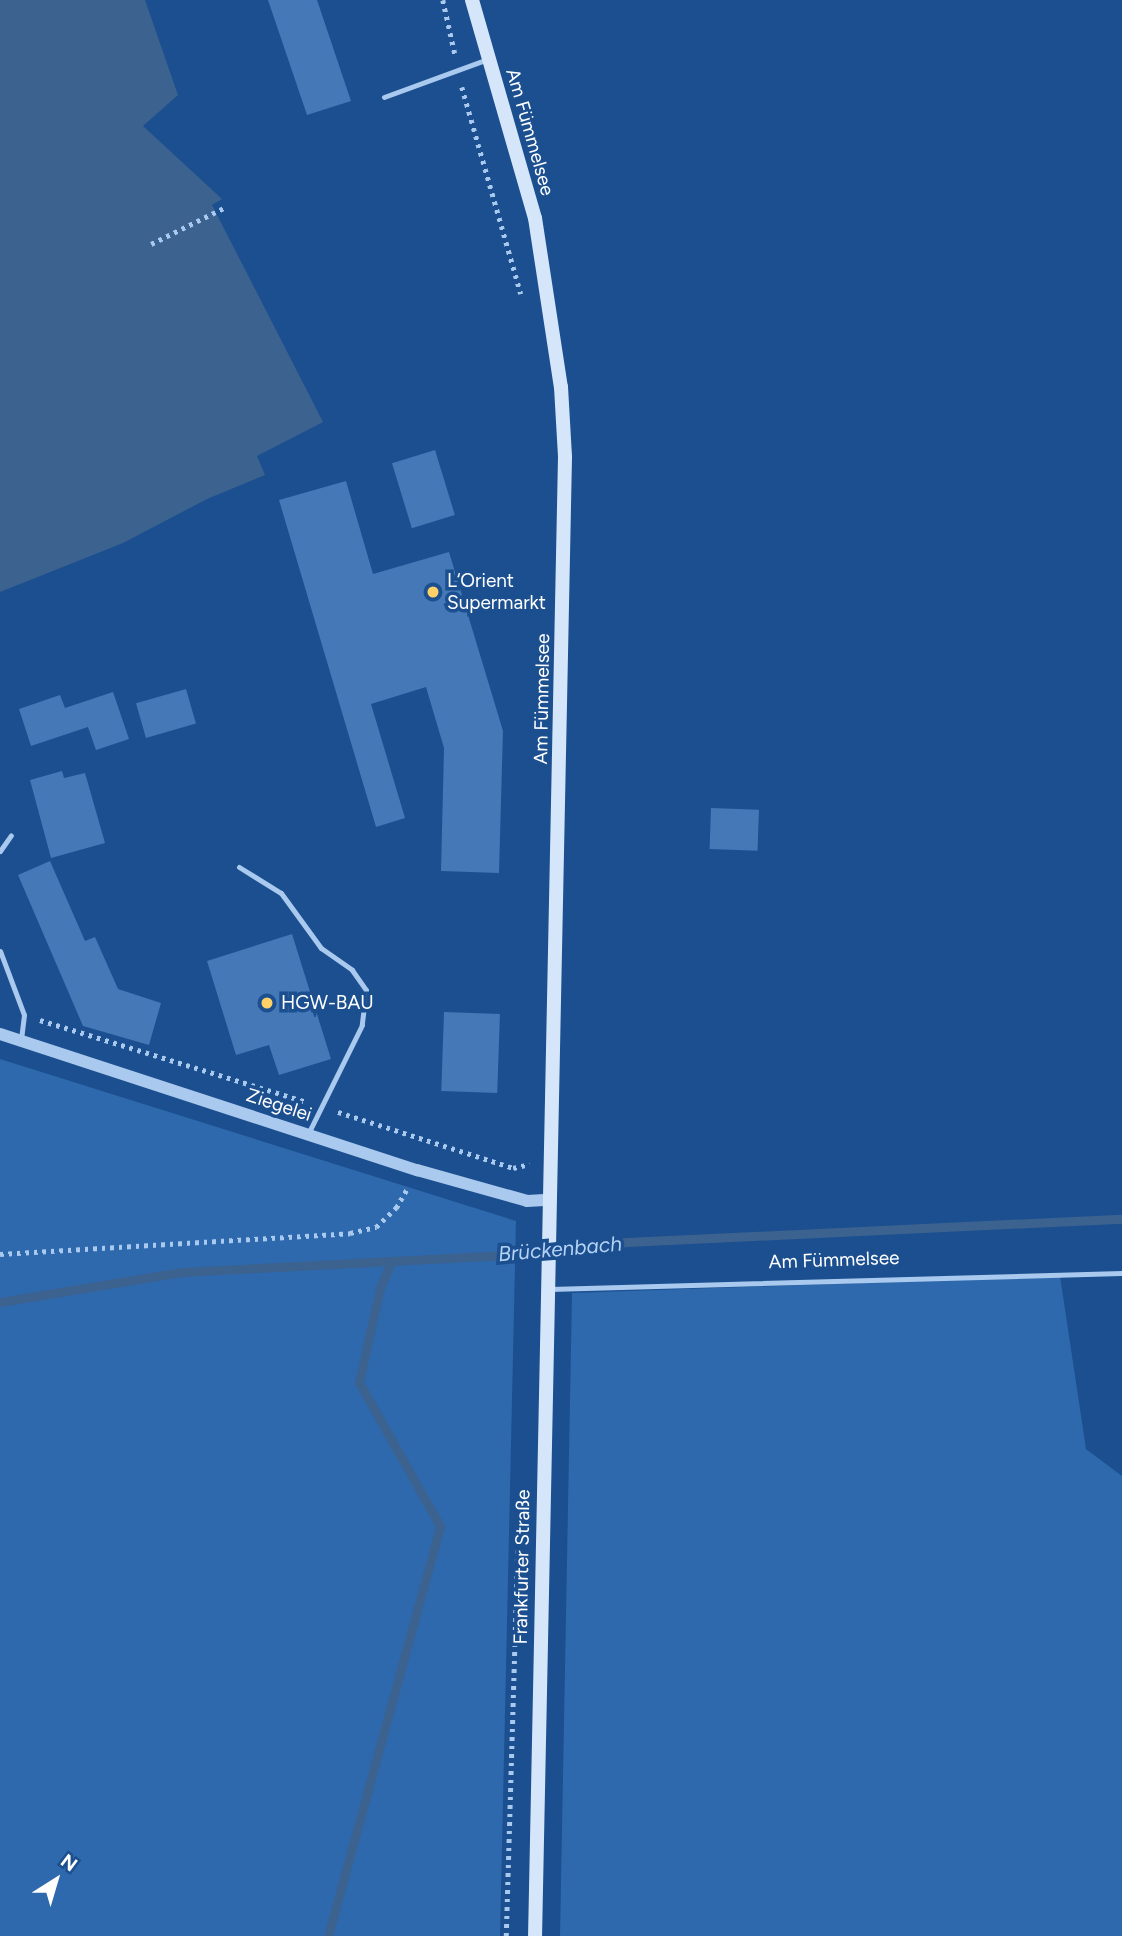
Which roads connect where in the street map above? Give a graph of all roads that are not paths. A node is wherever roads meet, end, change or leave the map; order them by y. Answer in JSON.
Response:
{"nodes":[{"id":1,"x":472,"y":0,"type":"edge"},
{"id":2,"x":488,"y":58,"type":"junction"},
{"id":3,"x":384,"y":97,"type":"dead end"},
{"id":4,"x":11,"y":835,"type":"dead end"},
{"id":5,"x":0,"y":851,"type":"edge"},
{"id":6,"x":239,"y":867,"type":"dead end"},
{"id":7,"x":0,"y":951,"type":"edge"},
{"id":8,"x":0,"y":1034,"type":"edge"},
{"id":9,"x":21,"y":1041,"type":"junction"},
{"id":10,"x":308,"y":1135,"type":"junction"},
{"id":11,"x":549,"y":1200,"type":"junction"},
{"id":12,"x":1122,"y":1273,"type":"edge"},
{"id":13,"x":547,"y":1289,"type":"junction"},
{"id":14,"x":535,"y":1936,"type":"edge"}],
"edges":[{"from":1,"to":2,"type":"main road","name":"Am Fümmelsee"},
{"from":2,"to":3,"type":"lane"},
{"from":2,"to":11,"type":"main road","name":"Am Fümmelsee"},
{"from":4,"to":5,"type":"lane"},
{"from":6,"to":10,"type":"lane"},
{"from":7,"to":9,"type":"lane"},
{"from":8,"to":9,"type":"street","name":"Ziegelei"},
{"from":9,"to":10,"type":"street","name":"Ziegelei"},
{"from":10,"to":11,"type":"street","name":"Ziegelei"},
{"from":11,"to":13,"type":"main road","name":"Frankfurter Straße"},
{"from":12,"to":13,"type":"lane","name":"Am Fümmelsee"},
{"from":13,"to":14,"type":"main road","name":"Frankfurter Straße"}]}
